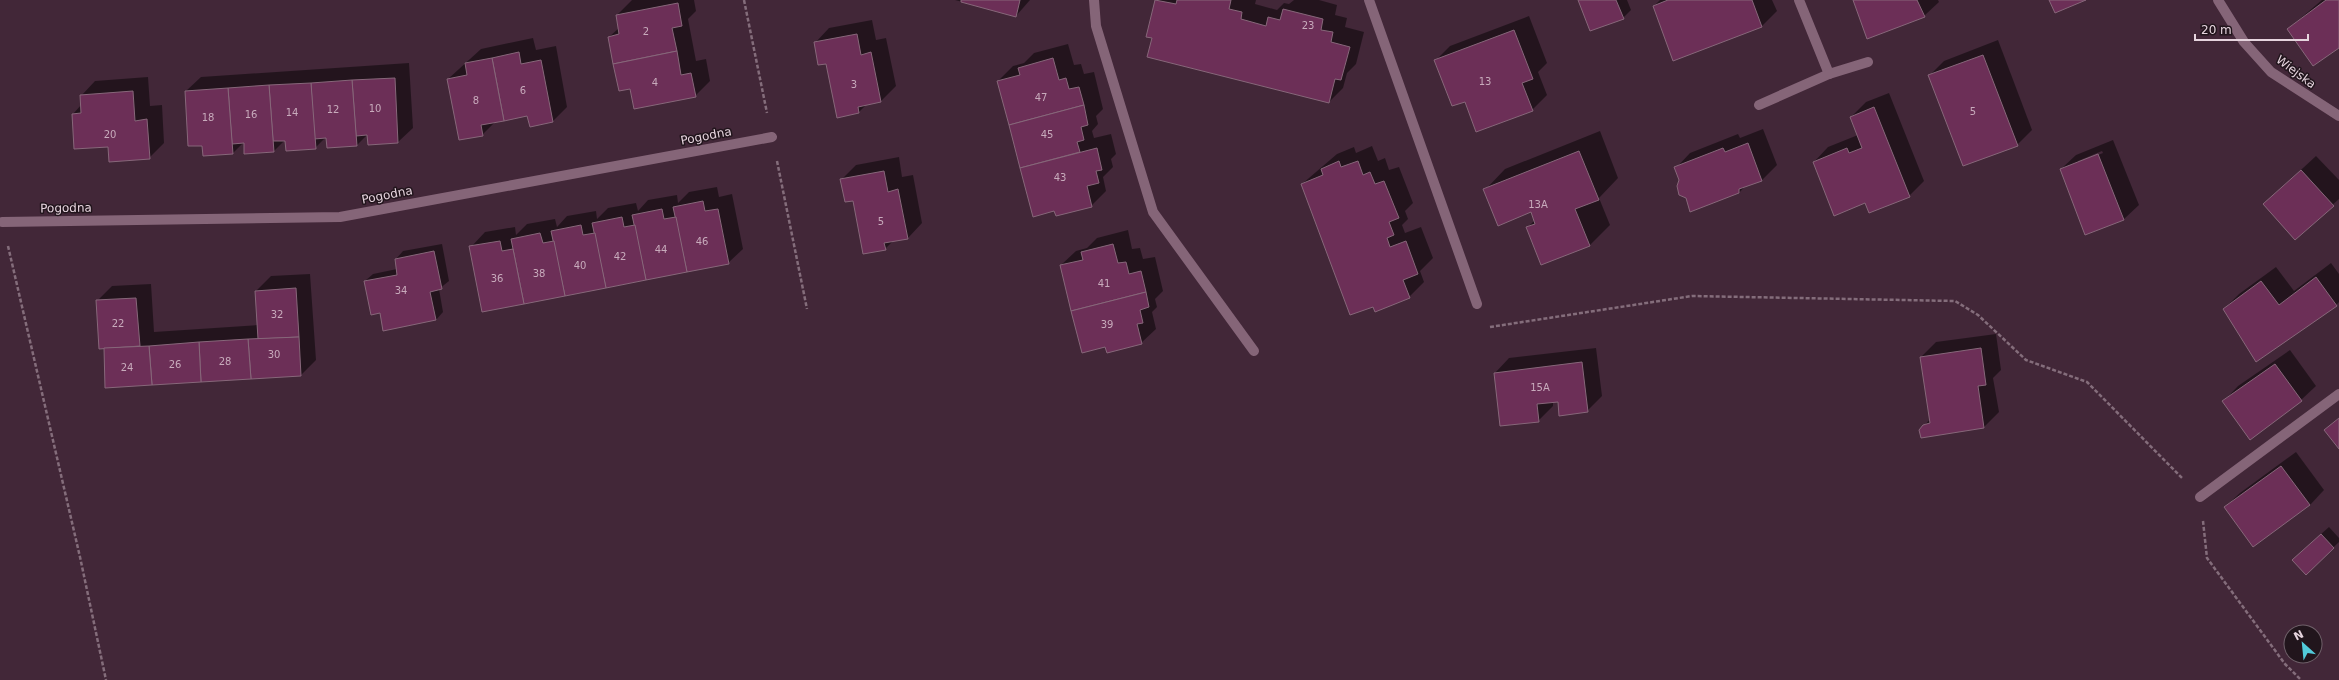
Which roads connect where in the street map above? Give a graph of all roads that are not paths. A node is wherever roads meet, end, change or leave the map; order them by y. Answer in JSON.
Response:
{"nodes":[{"id":1,"x":1094,"y":0,"type":"edge"},
{"id":2,"x":1370,"y":0,"type":"edge"},
{"id":3,"x":1799,"y":0,"type":"edge"},
{"id":4,"x":2218,"y":0,"type":"edge"},
{"id":5,"x":1868,"y":62,"type":"dead end"},
{"id":6,"x":1829,"y":74,"type":"junction"},
{"id":7,"x":1759,"y":105,"type":"dead end"},
{"id":8,"x":2339,"y":116,"type":"edge"},
{"id":9,"x":772,"y":137,"type":"dead end"},
{"id":10,"x":2,"y":222,"type":"road end"},
{"id":11,"x":1477,"y":304,"type":"road end"},
{"id":12,"x":1254,"y":351,"type":"dead end"},
{"id":13,"x":2339,"y":394,"type":"edge"},
{"id":14,"x":2200,"y":497,"type":"road end"}],
"edges":[{"from":1,"to":12,"type":"street"},
{"from":2,"to":11,"type":"street"},
{"from":3,"to":6,"type":"street"},
{"from":4,"to":8,"type":"street","name":"Wiejska"},
{"from":5,"to":6,"type":"street"},
{"from":6,"to":7,"type":"street"},
{"from":9,"to":10,"type":"street","name":"Pogodna"},
{"from":13,"to":14,"type":"street"}]}
